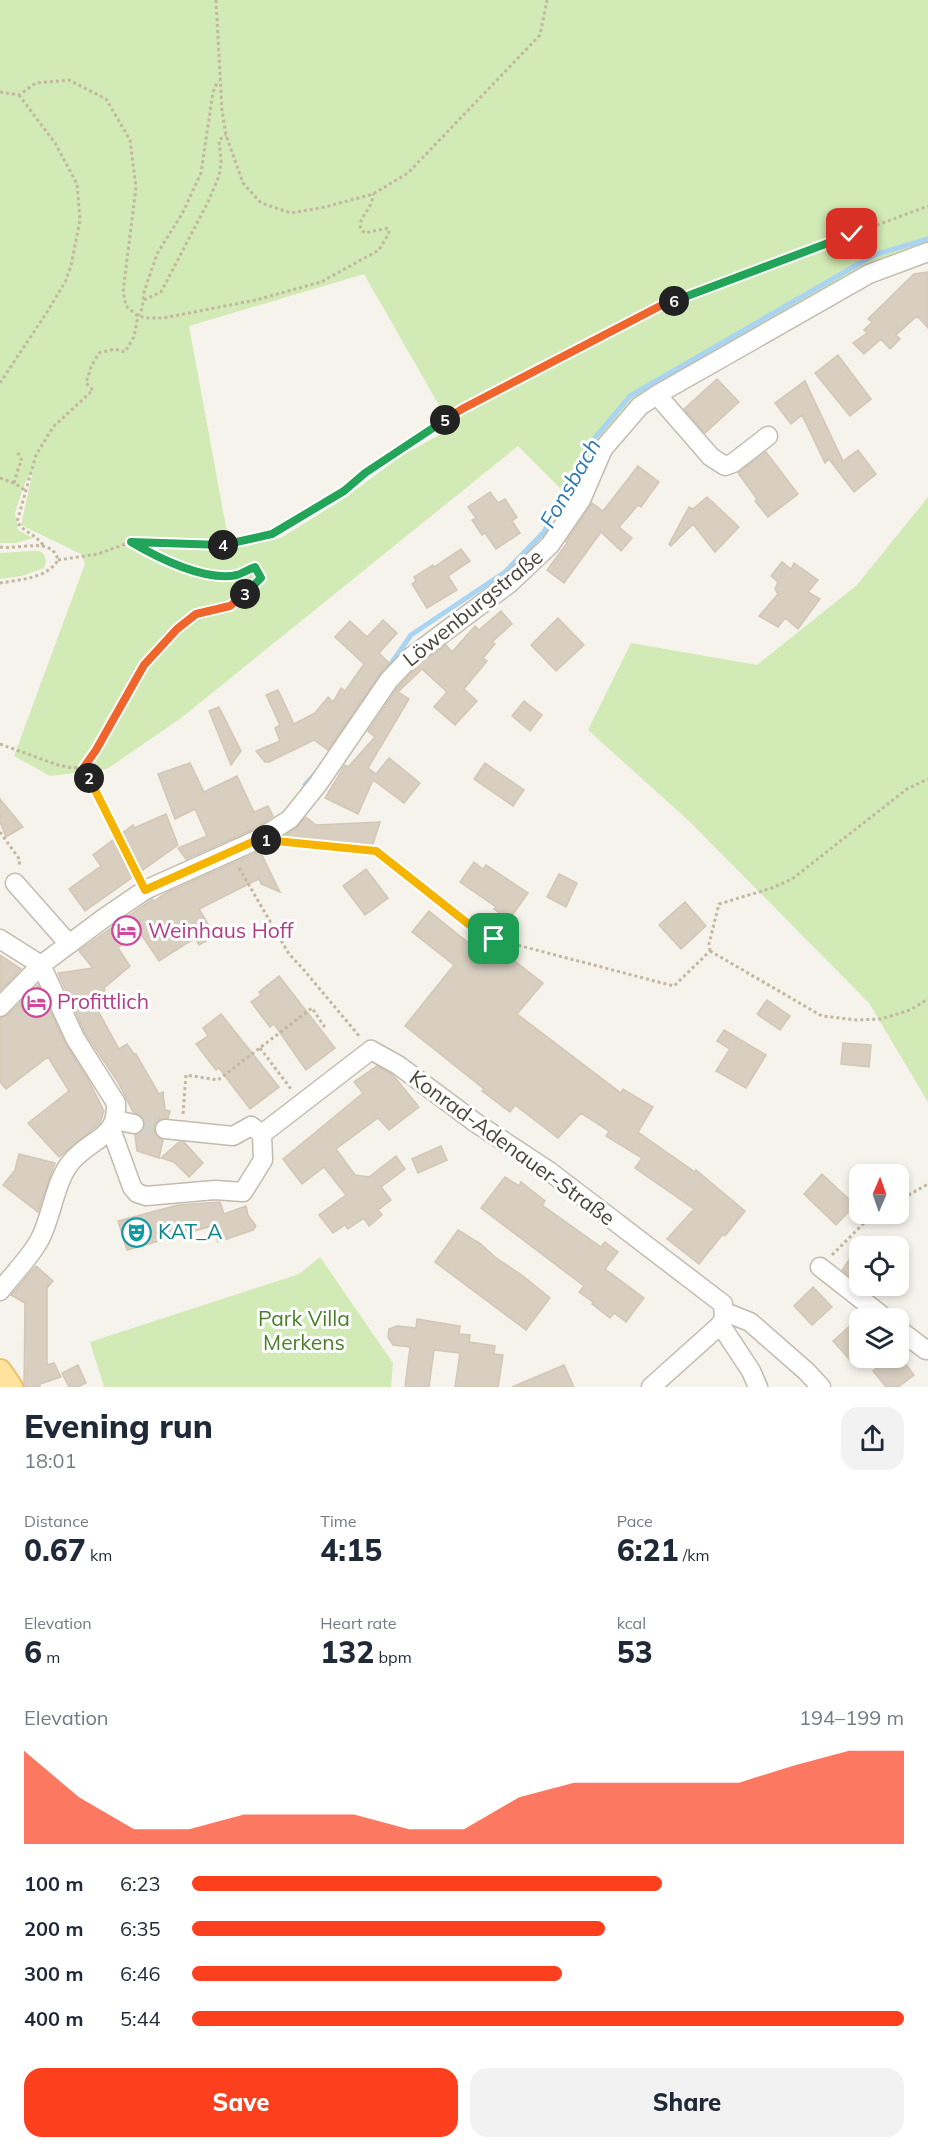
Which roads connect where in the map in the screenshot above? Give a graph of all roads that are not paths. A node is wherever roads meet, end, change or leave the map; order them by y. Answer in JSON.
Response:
{"nodes":[{"id":1,"x":928,"y":252,"type":"edge"},
{"id":2,"x":657,"y":394,"type":"junction"},
{"id":3,"x":768,"y":436,"type":"dead end"},
{"id":4,"x":15,"y":883,"type":"dead end"},
{"id":5,"x":0,"y":939,"type":"edge"},
{"id":6,"x":69,"y":944,"type":"junction"},
{"id":7,"x":41,"y":965,"type":"junction"},
{"id":8,"x":0,"y":1007,"type":"edge"},
{"id":9,"x":114,"y":1124,"type":"junction"},
{"id":10,"x":134,"y":1124,"type":"tunnel mouth"},
{"id":11,"x":173,"y":1130,"type":"tunnel mouth"},
{"id":12,"x":262,"y":1134,"type":"junction"},
{"id":13,"x":820,"y":1267,"type":"road end"},
{"id":14,"x":0,"y":1291,"type":"edge"},
{"id":15,"x":872,"y":1308,"type":"edge"},
{"id":16,"x":722,"y":1319,"type":"junction"},
{"id":17,"x":909,"y":1337,"type":"edge"},
{"id":18,"x":926,"y":1350,"type":"dead end"},
{"id":19,"x":0,"y":1371,"type":"edge"},
{"id":20,"x":10,"y":1387,"type":"edge"},
{"id":21,"x":651,"y":1387,"type":"edge"},
{"id":22,"x":758,"y":1387,"type":"edge"},
{"id":23,"x":820,"y":1387,"type":"edge"}],
"edges":[{"from":1,"to":2,"type":"street","name":"Löwenburgstraße"},
{"from":2,"to":3,"type":"street"},
{"from":2,"to":6,"type":"street","name":"Löwenburgstraße"},
{"from":4,"to":6,"type":"street"},
{"from":5,"to":7,"type":"street"},
{"from":6,"to":7,"type":"street","name":"Löwenburgstraße"},
{"from":7,"to":8,"type":"street","name":"Löwenburgstraße"},
{"from":7,"to":9,"type":"street"},
{"from":9,"to":10,"type":"street"},
{"from":9,"to":12,"type":"street"},
{"from":9,"to":14,"type":"street"},
{"from":11,"to":12,"type":"street"},
{"from":12,"to":16,"type":"street","name":"Konrad-Adenauer-Straße"},
{"from":13,"to":15,"type":"street"},
{"from":16,"to":21,"type":"street"},
{"from":16,"to":22,"type":"street"},
{"from":16,"to":23,"type":"street","name":"Konrad-Adenauer-Straße"},
{"from":17,"to":18,"type":"street"},
{"from":19,"to":20,"type":"main road"}]}
